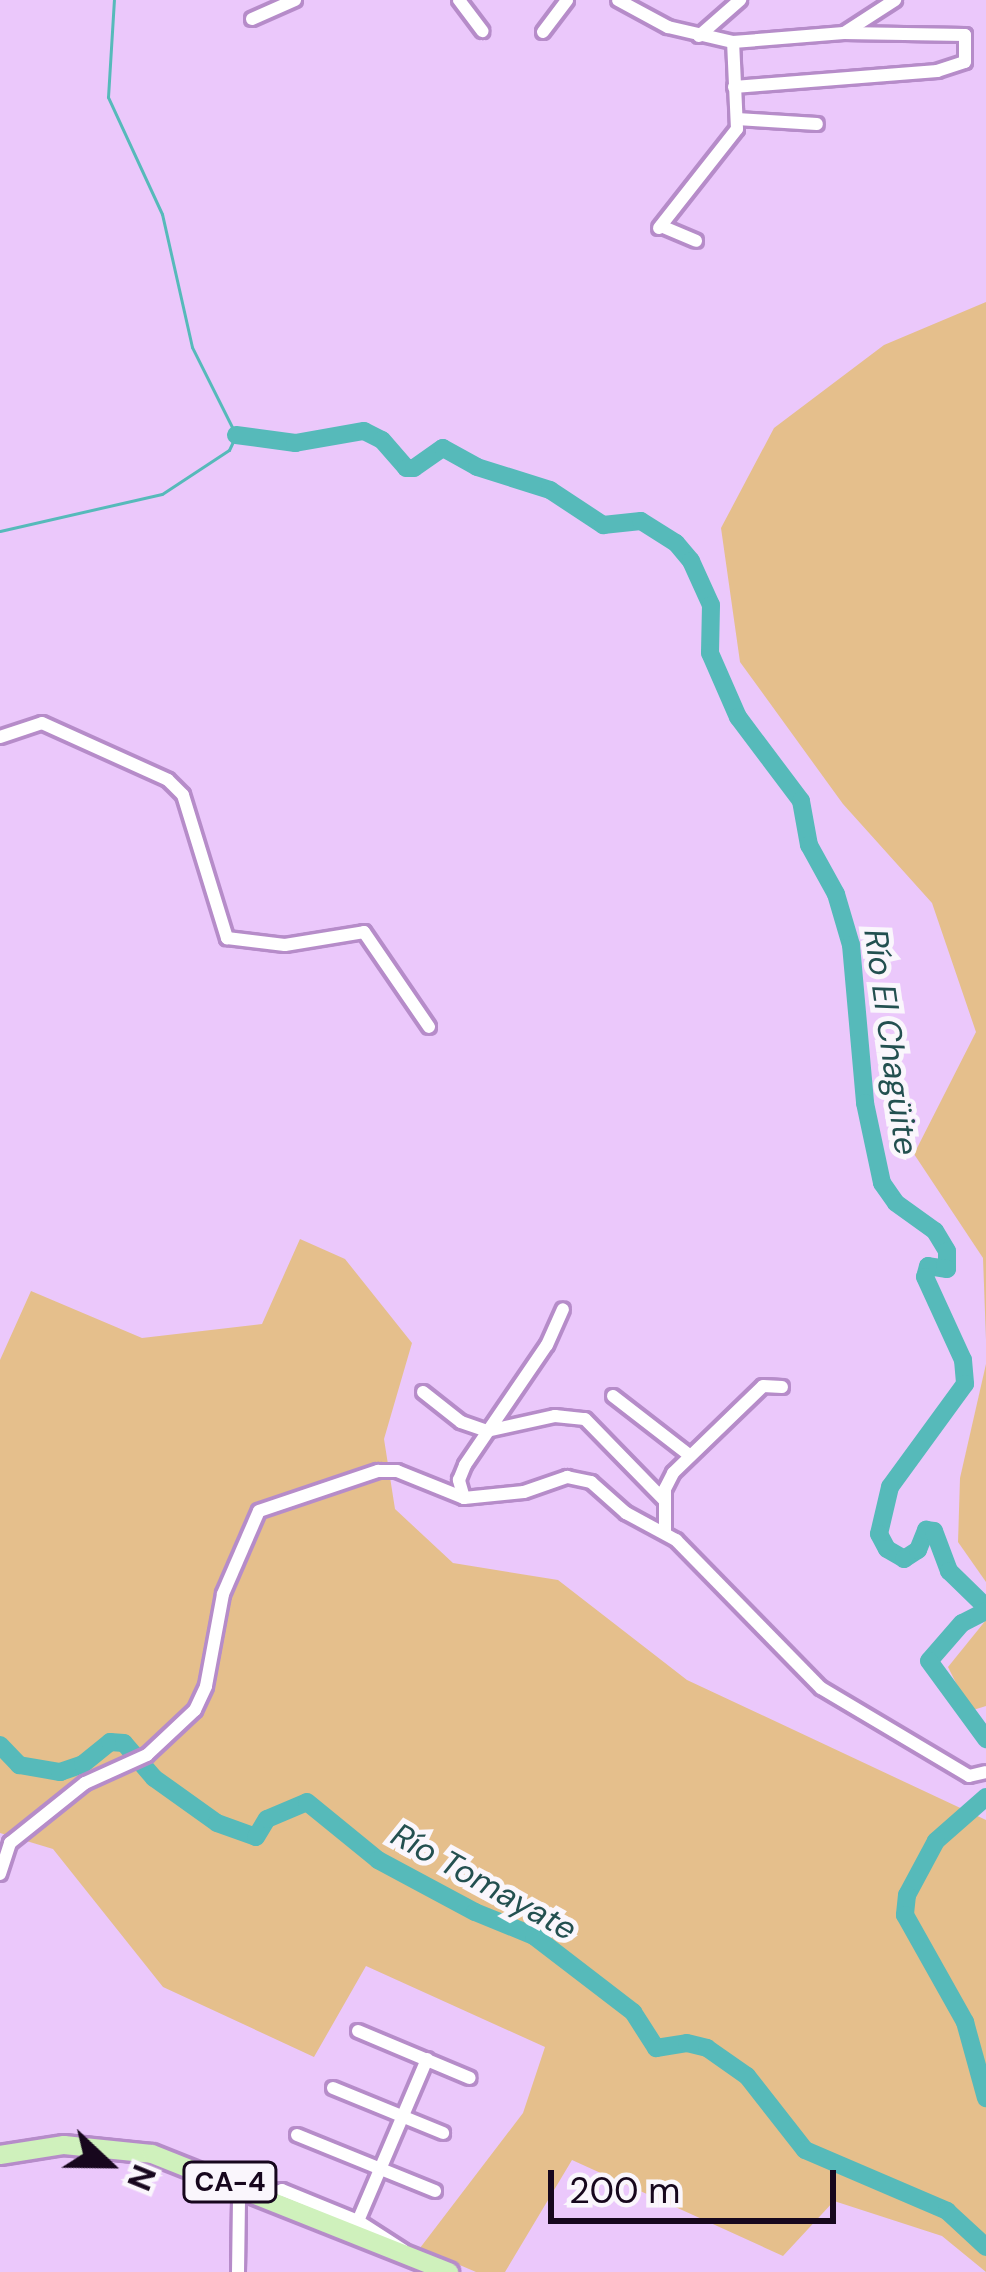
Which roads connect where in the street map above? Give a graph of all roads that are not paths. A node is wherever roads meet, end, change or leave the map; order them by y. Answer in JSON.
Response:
{"nodes":[{"id":1,"x":458,"y":0,"type":"edge"},
{"id":2,"x":566,"y":0,"type":"edge"},
{"id":3,"x":618,"y":0,"type":"edge"},
{"id":4,"x":740,"y":0,"type":"edge"},
{"id":5,"x":895,"y":0,"type":"edge"},
{"id":6,"x":290,"y":1,"type":"edge"},
{"id":7,"x":252,"y":19,"type":"dead end"},
{"id":8,"x":482,"y":31,"type":"dead end"},
{"id":9,"x":543,"y":32,"type":"dead end"},
{"id":10,"x":844,"y":33,"type":"junction"},
{"id":11,"x":699,"y":36,"type":"junction"},
{"id":12,"x":733,"y":42,"type":"junction"},
{"id":13,"x":734,"y":87,"type":"junction"},
{"id":14,"x":737,"y":119,"type":"junction"},
{"id":15,"x":817,"y":124,"type":"dead end"},
{"id":16,"x":696,"y":241,"type":"dead end"},
{"id":17,"x":0,"y":737,"type":"edge"},
{"id":18,"x":428,"y":1027,"type":"dead end"},
{"id":19,"x":563,"y":1309,"type":"dead end"},
{"id":20,"x":782,"y":1387,"type":"dead end"},
{"id":21,"x":423,"y":1392,"type":"dead end"},
{"id":22,"x":613,"y":1396,"type":"dead end"},
{"id":23,"x":487,"y":1431,"type":"junction"},
{"id":24,"x":688,"y":1455,"type":"junction"},
{"id":25,"x":464,"y":1498,"type":"junction"},
{"id":26,"x":664,"y":1499,"type":"junction"},
{"id":27,"x":665,"y":1533,"type":"junction"},
{"id":28,"x":986,"y":1772,"type":"edge"},
{"id":29,"x":0,"y":1874,"type":"edge"},
{"id":30,"x":358,"y":2030,"type":"dead end"},
{"id":31,"x":427,"y":2059,"type":"junction"},
{"id":32,"x":470,"y":2078,"type":"dead end"},
{"id":33,"x":333,"y":2088,"type":"dead end"},
{"id":34,"x":402,"y":2115,"type":"junction"},
{"id":35,"x":443,"y":2133,"type":"dead end"},
{"id":36,"x":297,"y":2135,"type":"dead end"},
{"id":37,"x":0,"y":2155,"type":"edge"},
{"id":38,"x":0,"y":2168,"type":"edge"},
{"id":39,"x":379,"y":2169,"type":"junction"},
{"id":40,"x":435,"y":2192,"type":"dead end"},
{"id":41,"x":265,"y":2196,"type":"junction"},
{"id":42,"x":239,"y":2198,"type":"junction"},
{"id":43,"x":358,"y":2221,"type":"junction"},
{"id":44,"x":405,"y":2253,"type":"junction"},
{"id":45,"x":238,"y":2272,"type":"edge"},
{"id":46,"x":418,"y":2272,"type":"edge"},
{"id":47,"x":449,"y":2272,"type":"edge"}],
"edges":[{"from":1,"to":8,"type":"street"},
{"from":2,"to":9,"type":"street"},
{"from":3,"to":11,"type":"street"},
{"from":4,"to":11,"type":"street"},
{"from":5,"to":10,"type":"street"},
{"from":6,"to":7,"type":"street"},
{"from":10,"to":12,"type":"street"},
{"from":10,"to":13,"type":"street"},
{"from":11,"to":12,"type":"street"},
{"from":12,"to":13,"type":"street"},
{"from":13,"to":14,"type":"street"},
{"from":14,"to":15,"type":"street"},
{"from":14,"to":16,"type":"street"},
{"from":17,"to":18,"type":"street"},
{"from":19,"to":23,"type":"street"},
{"from":20,"to":24,"type":"street"},
{"from":21,"to":23,"type":"street"},
{"from":22,"to":24,"type":"street"},
{"from":23,"to":25,"type":"street"},
{"from":23,"to":26,"type":"street"},
{"from":24,"to":26,"type":"street"},
{"from":25,"to":27,"type":"street"},
{"from":25,"to":29,"type":"street"},
{"from":26,"to":27,"type":"street"},
{"from":27,"to":28,"type":"street"},
{"from":30,"to":31,"type":"street"},
{"from":31,"to":32,"type":"street"},
{"from":31,"to":34,"type":"street"},
{"from":33,"to":34,"type":"street"},
{"from":34,"to":35,"type":"street"},
{"from":34,"to":39,"type":"street"},
{"from":36,"to":39,"type":"street"},
{"from":37,"to":41,"type":"main road","number":"CA-4"},
{"from":38,"to":42,"type":"main road","number":"CA-4"},
{"from":39,"to":40,"type":"street"},
{"from":39,"to":43,"type":"street"},
{"from":41,"to":43,"type":"street"},
{"from":41,"to":44,"type":"main road","number":"CA-4"},
{"from":42,"to":45,"type":"street"},
{"from":42,"to":46,"type":"main road","number":"CA-4"},
{"from":43,"to":44,"type":"street"},
{"from":44,"to":47,"type":"main road","number":"CA-4"}]}
